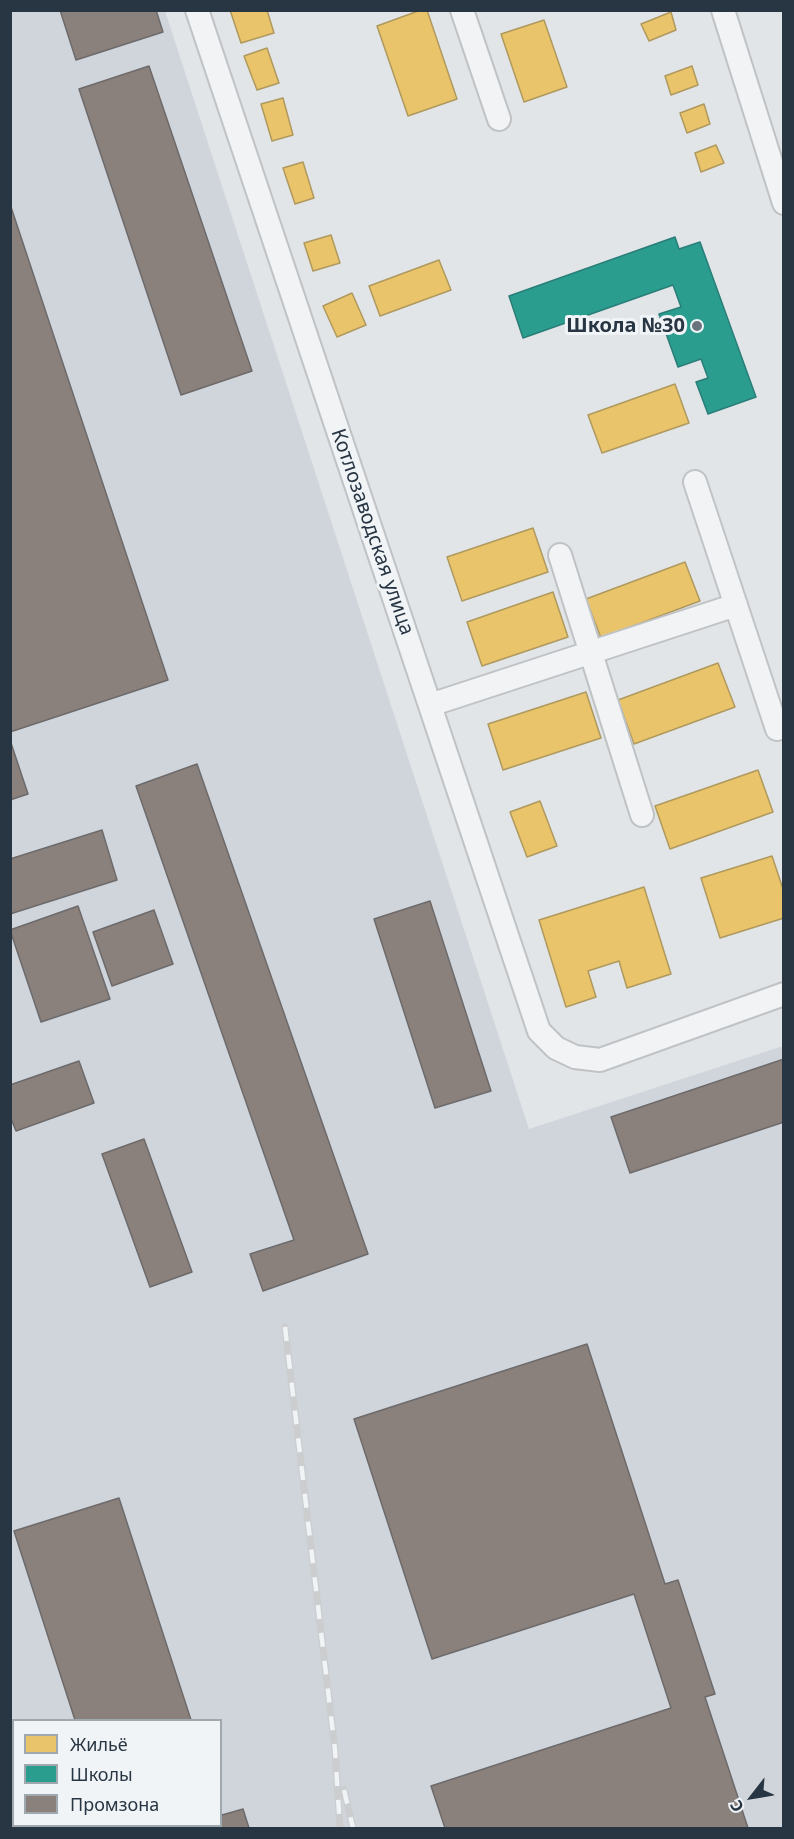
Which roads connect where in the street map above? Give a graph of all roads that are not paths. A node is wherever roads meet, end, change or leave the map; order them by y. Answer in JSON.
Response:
{"nodes":[{"id":1,"x":198,"y":10,"type":"edge"},
{"id":2,"x":462,"y":10,"type":"edge"},
{"id":3,"x":723,"y":10,"type":"edge"},
{"id":4,"x":499,"y":119,"type":"dead end"},
{"id":5,"x":783,"y":203,"type":"edge"},
{"id":6,"x":695,"y":482,"type":"dead end"},
{"id":7,"x":560,"y":555,"type":"dead end"},
{"id":8,"x":736,"y":605,"type":"junction"},
{"id":9,"x":591,"y":652,"type":"junction"},
{"id":10,"x":430,"y":705,"type":"junction"},
{"id":11,"x":777,"y":729,"type":"dead end"},
{"id":12,"x":642,"y":815,"type":"dead end"},
{"id":13,"x":783,"y":994,"type":"edge"}],
"edges":[{"from":1,"to":10,"type":"street","name":"Котлозаводская улица"},
{"from":2,"to":4,"type":"street"},
{"from":3,"to":5,"type":"street"},
{"from":6,"to":8,"type":"street"},
{"from":7,"to":9,"type":"street"},
{"from":8,"to":9,"type":"street"},
{"from":8,"to":11,"type":"street"},
{"from":9,"to":10,"type":"street"},
{"from":9,"to":12,"type":"street"},
{"from":10,"to":13,"type":"street","name":"Котлозаводская улица"}]}
